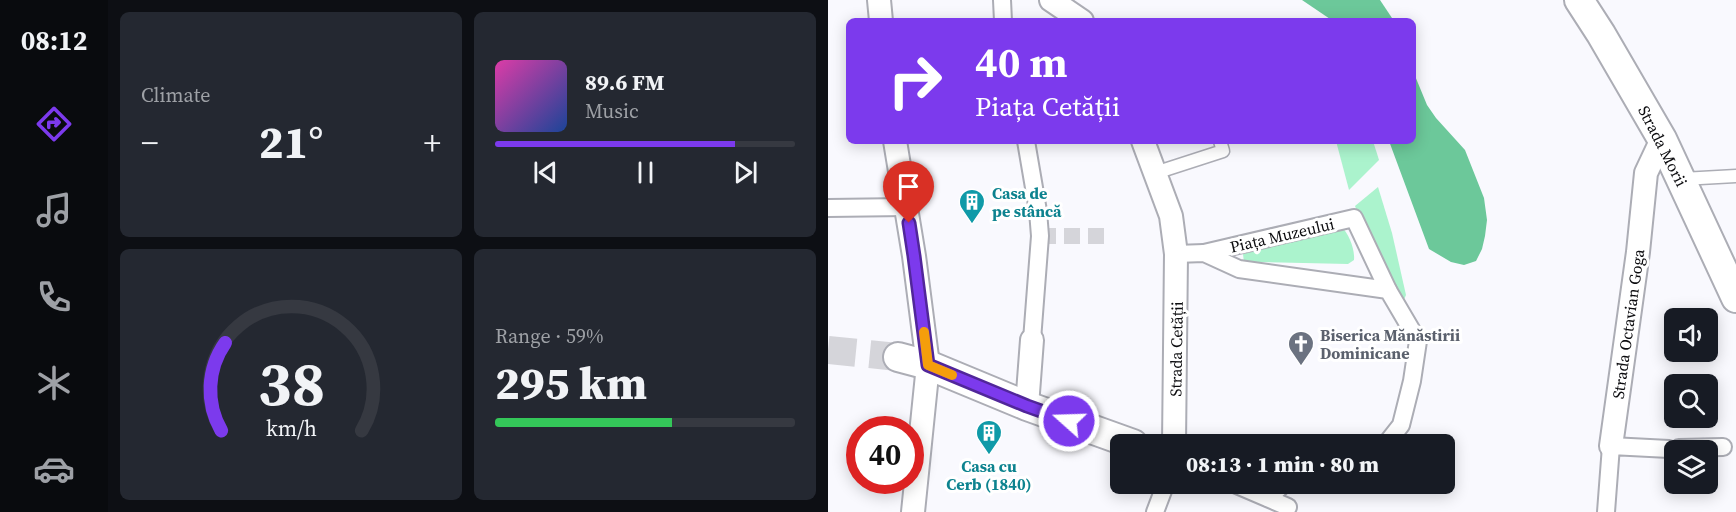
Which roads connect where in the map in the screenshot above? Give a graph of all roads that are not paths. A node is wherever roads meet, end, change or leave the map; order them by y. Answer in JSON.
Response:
{"nodes":[{"id":1,"x":879,"y":0,"type":"edge"},
{"id":2,"x":1002,"y":0,"type":"edge"},
{"id":3,"x":1051,"y":0,"type":"edge"},
{"id":4,"x":1580,"y":0,"type":"edge"},
{"id":5,"x":881,"y":18,"type":"edge"},
{"id":6,"x":1003,"y":18,"type":"edge"},
{"id":7,"x":1078,"y":18,"type":"edge"},
{"id":8,"x":1662,"y":139,"type":"junction"},
{"id":9,"x":896,"y":144,"type":"edge"},
{"id":10,"x":1027,"y":144,"type":"edge"},
{"id":11,"x":1144,"y":144,"type":"edge"},
{"id":12,"x":1221,"y":144,"type":"edge"},
{"id":13,"x":1155,"y":173,"type":"junction"},
{"id":14,"x":1736,"y":176,"type":"edge"},
{"id":15,"x":1681,"y":179,"type":"junction"},
{"id":16,"x":906,"y":207,"type":"junction"},
{"id":17,"x":828,"y":208,"type":"edge"},
{"id":18,"x":1204,"y":253,"type":"junction"},
{"id":19,"x":1176,"y":254,"type":"junction"},
{"id":20,"x":1388,"y":290,"type":"junction"},
{"id":21,"x":1736,"y":298,"type":"edge"},
{"id":22,"x":1032,"y":340,"type":"joint"},
{"id":23,"x":898,"y":357,"type":"tunnel mouth"},
{"id":24,"x":928,"y":365,"type":"junction"},
{"id":25,"x":1027,"y":406,"type":"junction"},
{"id":26,"x":1174,"y":434,"type":"edge"},
{"id":27,"x":1394,"y":434,"type":"edge"},
{"id":28,"x":1110,"y":436,"type":"edge"},
{"id":29,"x":1611,"y":446,"type":"junction"},
{"id":30,"x":1730,"y":447,"type":"edge"},
{"id":31,"x":1162,"y":494,"type":"edge"},
{"id":32,"x":1258,"y":494,"type":"edge"},
{"id":33,"x":1273,"y":494,"type":"edge"},
{"id":34,"x":1268,"y":498,"type":"junction"},
{"id":35,"x":1288,"y":507,"type":"dead end"},
{"id":36,"x":913,"y":512,"type":"edge"},
{"id":37,"x":1155,"y":512,"type":"edge"},
{"id":38,"x":1606,"y":512,"type":"edge"}],
"edges":[{"from":1,"to":5,"type":"street"},
{"from":2,"to":6,"type":"street"},
{"from":3,"to":7,"type":"street"},
{"from":4,"to":8,"type":"street","name":"Strada Morii"},
{"from":8,"to":15,"type":"street","name":"Strada Morii"},
{"from":8,"to":29,"type":"street","name":"Strada Octavian Goga"},
{"from":9,"to":16,"type":"street"},
{"from":10,"to":22,"type":"street"},
{"from":11,"to":13,"type":"street"},
{"from":12,"to":13,"type":"lane"},
{"from":13,"to":19,"type":"street"},
{"from":14,"to":15,"type":"lane"},
{"from":15,"to":21,"type":"street","name":"Strada Morii"},
{"from":16,"to":17,"type":"street"},
{"from":16,"to":24,"type":"street"},
{"from":18,"to":19,"type":"street","name":"Piața Muzeului"},
{"from":18,"to":20,"type":"street","name":"Piața Muzeului"},
{"from":18,"to":20,"type":"street","name":"Piața Muzeului"},
{"from":19,"to":26,"type":"street","name":"Strada Cetății"},
{"from":20,"to":27,"type":"street","name":"Piața Muzeului"},
{"from":22,"to":25,"type":"street"},
{"from":23,"to":24,"type":"street"},
{"from":24,"to":25,"type":"street"},
{"from":24,"to":36,"type":"street"},
{"from":25,"to":28,"type":"street"},
{"from":29,"to":30,"type":"street"},
{"from":29,"to":38,"type":"street","name":"Strada Octavian Goga"},
{"from":31,"to":37,"type":"street"},
{"from":32,"to":34,"type":"street"},
{"from":33,"to":34,"type":"street"},
{"from":34,"to":35,"type":"street"}]}
